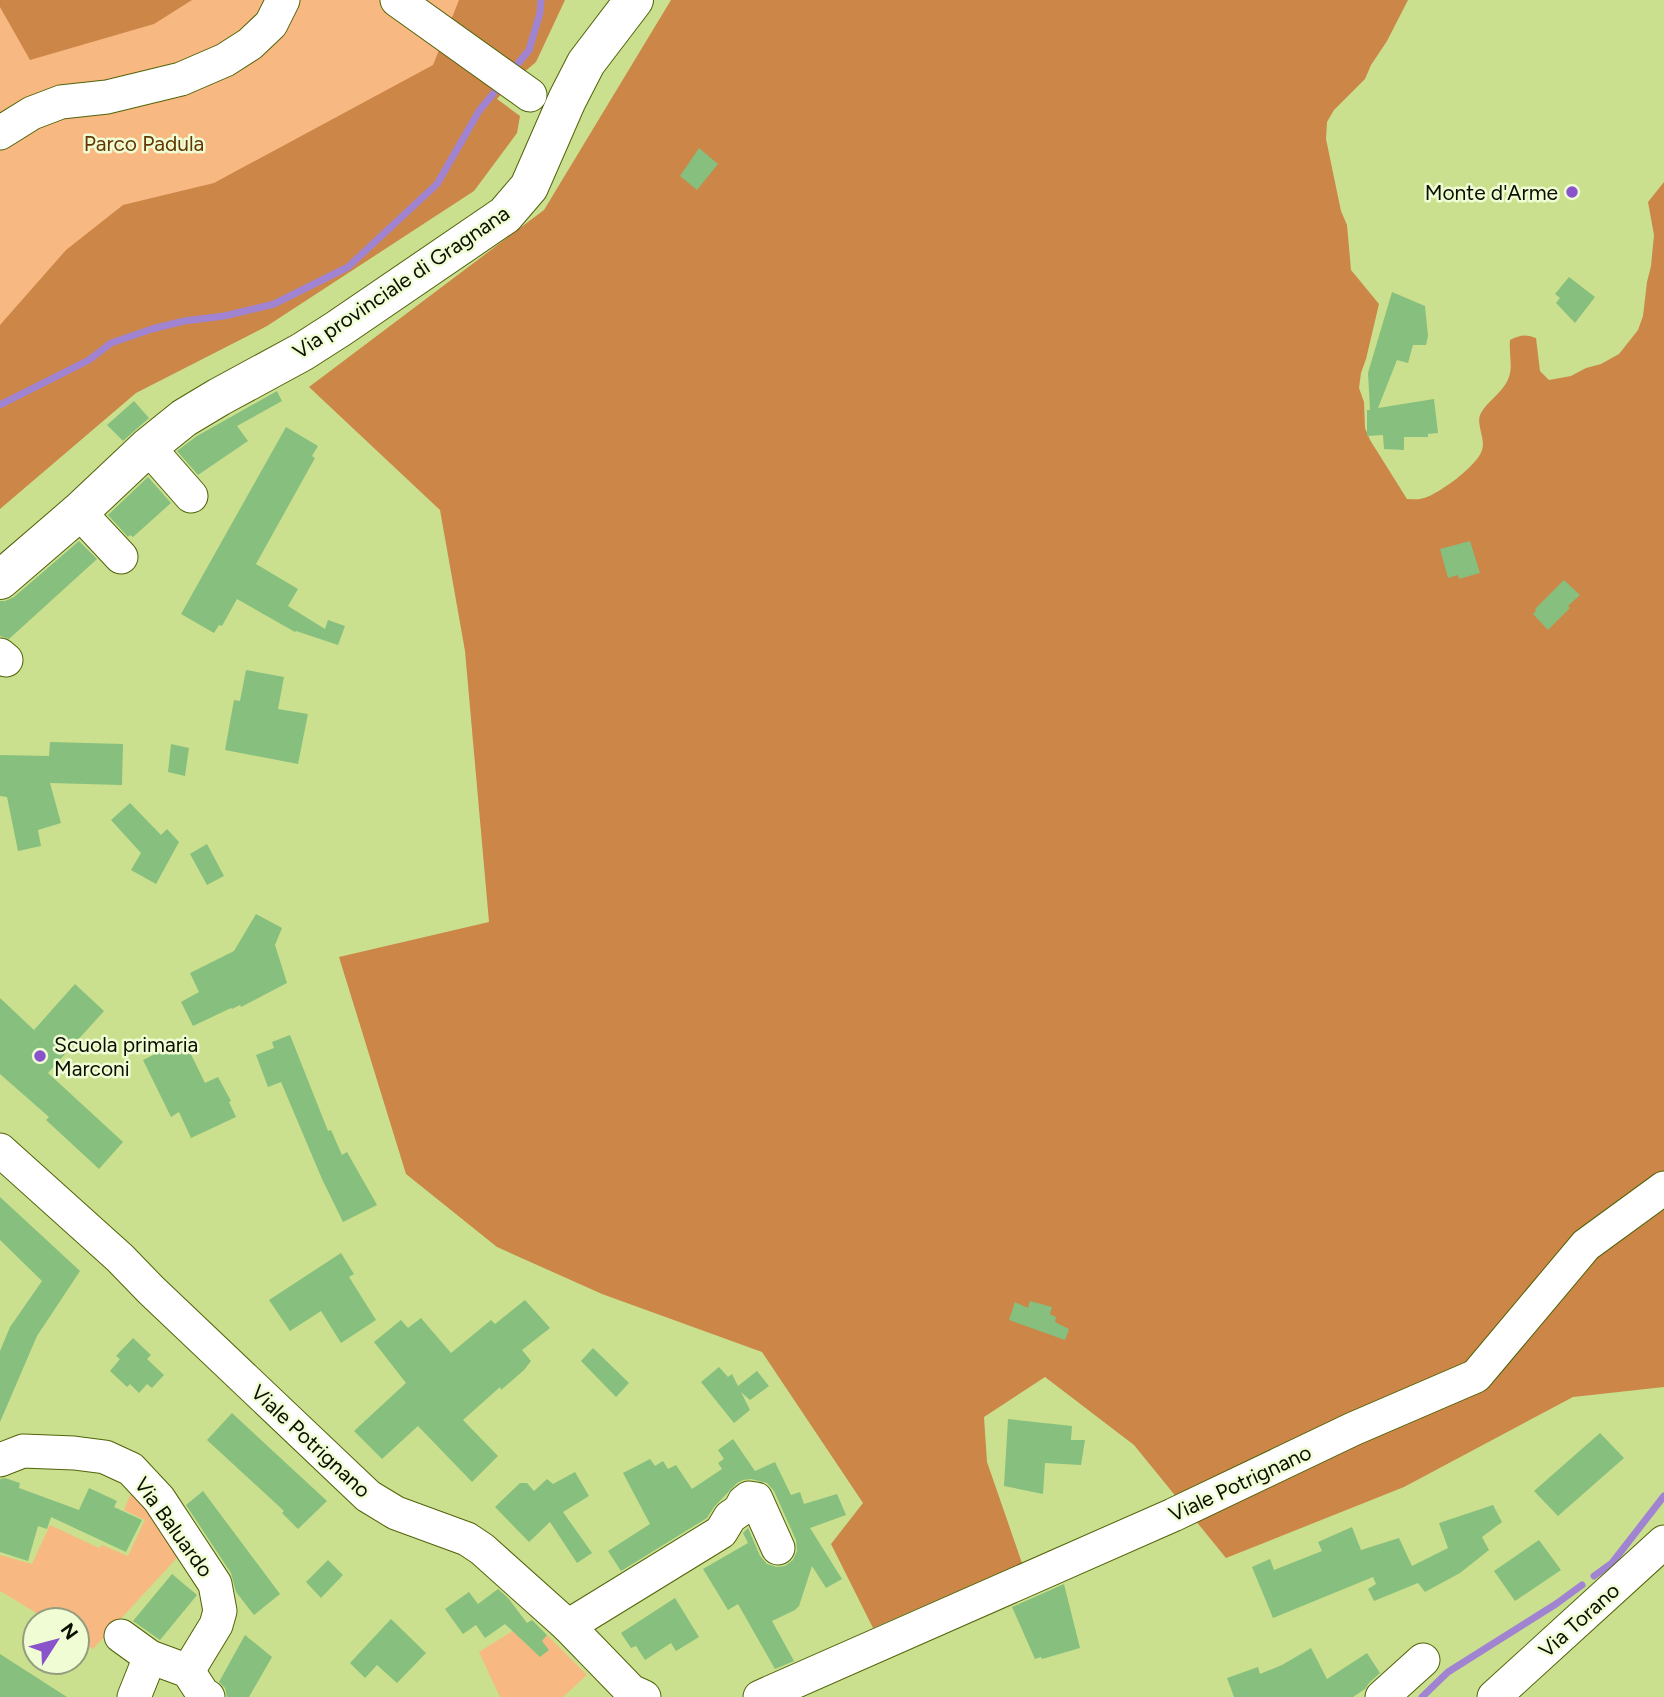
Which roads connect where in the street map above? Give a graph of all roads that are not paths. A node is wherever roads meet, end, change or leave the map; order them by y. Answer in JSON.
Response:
{"nodes":[{"id":1,"x":283,"y":0,"type":"edge"},
{"id":2,"x":397,"y":0,"type":"edge"},
{"id":3,"x":634,"y":0,"type":"edge"},
{"id":4,"x":530,"y":95,"type":"dead end"},
{"id":5,"x":0,"y":133,"type":"edge"},
{"id":6,"x":148,"y":447,"type":"junction"},
{"id":7,"x":191,"y":496,"type":"dead end"},
{"id":8,"x":79,"y":512,"type":"junction"},
{"id":9,"x":121,"y":557,"type":"dead end"},
{"id":10,"x":0,"y":580,"type":"edge"},
{"id":11,"x":0,"y":1150,"type":"edge"},
{"id":12,"x":1664,"y":1188,"type":"edge"},
{"id":13,"x":0,"y":1460,"type":"edge"},
{"id":14,"x":1664,"y":1542,"type":"edge"},
{"id":15,"x":778,"y":1548,"type":"dead end"},
{"id":16,"x":568,"y":1626,"type":"junction"},
{"id":17,"x":121,"y":1636,"type":"dead end"},
{"id":18,"x":149,"y":1657,"type":"junction"},
{"id":19,"x":1423,"y":1660,"type":"dead end"},
{"id":20,"x":188,"y":1671,"type":"junction"},
{"id":21,"x":1502,"y":1694,"type":"edge"},
{"id":22,"x":134,"y":1697,"type":"edge"},
{"id":23,"x":208,"y":1697,"type":"edge"},
{"id":24,"x":644,"y":1697,"type":"edge"},
{"id":25,"x":760,"y":1697,"type":"edge"},
{"id":26,"x":1382,"y":1697,"type":"edge"}],
"edges":[{"from":1,"to":5,"type":"street"},
{"from":2,"to":4,"type":"street"},
{"from":3,"to":6,"type":"main road","name":"Via provinciale di Gragnana"},
{"from":6,"to":7,"type":"street"},
{"from":6,"to":8,"type":"main road","name":"Via provinciale di Gragnana"},
{"from":8,"to":9,"type":"street"},
{"from":8,"to":10,"type":"main road","name":"Via provinciale di Gragnana"},
{"from":11,"to":16,"type":"street","name":"Viale Potrignano"},
{"from":12,"to":25,"type":"street","name":"Viale Potrignano"},
{"from":13,"to":20,"type":"street","name":"Via Baluardo"},
{"from":14,"to":21,"type":"street","name":"Via Torano"},
{"from":15,"to":16,"type":"street"},
{"from":16,"to":24,"type":"street","name":"Viale Potrignano"},
{"from":17,"to":18,"type":"street"},
{"from":18,"to":20,"type":"street"},
{"from":18,"to":22,"type":"street"},
{"from":19,"to":26,"type":"street"},
{"from":20,"to":23,"type":"street"}]}
